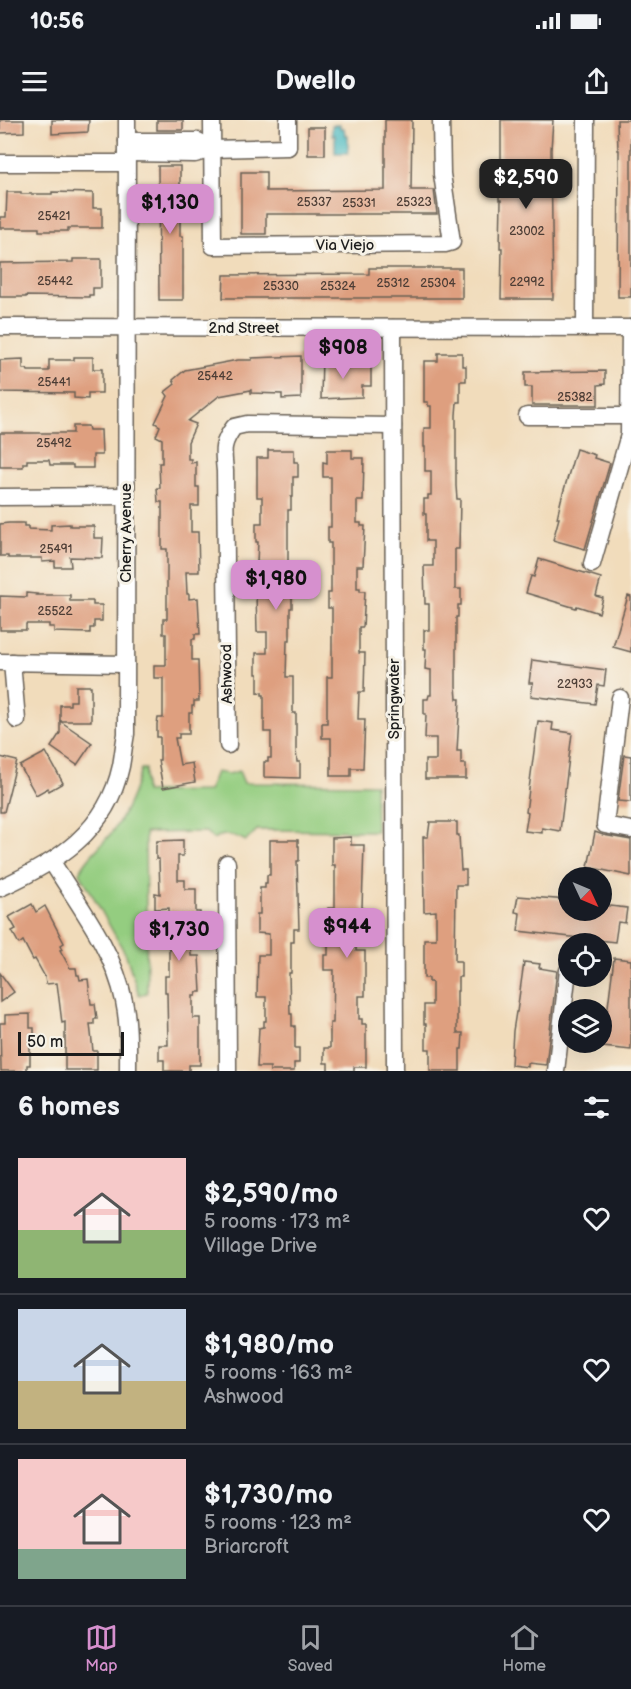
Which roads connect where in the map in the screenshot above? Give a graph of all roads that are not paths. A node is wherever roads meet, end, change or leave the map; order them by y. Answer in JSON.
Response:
{"nodes":[{"id":1,"x":127,"y":120,"type":"edge"},
{"id":2,"x":212,"y":120,"type":"edge"},
{"id":3,"x":288,"y":120,"type":"edge"},
{"id":4,"x":441,"y":120,"type":"edge"},
{"id":5,"x":586,"y":120,"type":"edge"},
{"id":6,"x":212,"y":149,"type":"junction"},
{"id":7,"x":126,"y":152,"type":"junction"},
{"id":8,"x":0,"y":163,"type":"edge"},
{"id":9,"x":0,"y":327,"type":"edge"},
{"id":10,"x":126,"y":328,"type":"junction"},
{"id":11,"x":393,"y":328,"type":"junction"},
{"id":12,"x":585,"y":328,"type":"junction"},
{"id":13,"x":631,"y":328,"type":"edge"},
{"id":14,"x":527,"y":416,"type":"dead end"},
{"id":15,"x":630,"y":416,"type":"edge"},
{"id":16,"x":393,"y":426,"type":"junction"},
{"id":17,"x":126,"y":496,"type":"junction"},
{"id":18,"x":0,"y":497,"type":"edge"},
{"id":19,"x":592,"y":564,"type":"dead end"},
{"id":20,"x":6,"y":662,"type":"edge"},
{"id":21,"x":126,"y":664,"type":"junction"},
{"id":22,"x":620,"y":698,"type":"dead end"},
{"id":23,"x":17,"y":720,"type":"dead end"},
{"id":24,"x":228,"y":745,"type":"dead end"},
{"id":25,"x":631,"y":830,"type":"edge"},
{"id":26,"x":52,"y":862,"type":"junction"},
{"id":27,"x":227,"y":863,"type":"dead end"},
{"id":28,"x":0,"y":888,"type":"edge"},
{"id":29,"x":566,"y":987,"type":"edge"},
{"id":30,"x":128,"y":1071,"type":"edge"},
{"id":31,"x":228,"y":1071,"type":"edge"},
{"id":32,"x":396,"y":1071,"type":"edge"},
{"id":33,"x":556,"y":1071,"type":"edge"}],
"edges":[{"from":1,"to":7,"type":"street","name":"Cherry Avenue"},
{"from":2,"to":6,"type":"street","name":"Via Viejo"},
{"from":3,"to":6,"type":"street"},
{"from":4,"to":6,"type":"street","name":"Via Viejo"},
{"from":5,"to":12,"type":"street"},
{"from":6,"to":7,"type":"street"},
{"from":7,"to":8,"type":"street"},
{"from":7,"to":10,"type":"street","name":"Cherry Avenue"},
{"from":9,"to":10,"type":"street","name":"2nd Street"},
{"from":10,"to":11,"type":"street","name":"2nd Street"},
{"from":10,"to":17,"type":"street","name":"Cherry Avenue"},
{"from":11,"to":12,"type":"street","name":"2nd Street"},
{"from":11,"to":16,"type":"street","name":"Springwater"},
{"from":12,"to":13,"type":"street","name":"2nd Street"},
{"from":13,"to":15,"type":"street"},
{"from":14,"to":15,"type":"street"},
{"from":15,"to":19,"type":"street"},
{"from":16,"to":24,"type":"street","name":"Ashwood"},
{"from":16,"to":32,"type":"street","name":"Springwater"},
{"from":17,"to":18,"type":"street"},
{"from":17,"to":21,"type":"street","name":"Cherry Avenue"},
{"from":20,"to":21,"type":"street"},
{"from":20,"to":23,"type":"street"},
{"from":21,"to":26,"type":"street","name":"Cherry Avenue"},
{"from":22,"to":25,"type":"street"},
{"from":26,"to":28,"type":"street","name":"Cherry Avenue"},
{"from":26,"to":30,"type":"street"},
{"from":27,"to":31,"type":"street"},
{"from":29,"to":33,"type":"street"}]}
